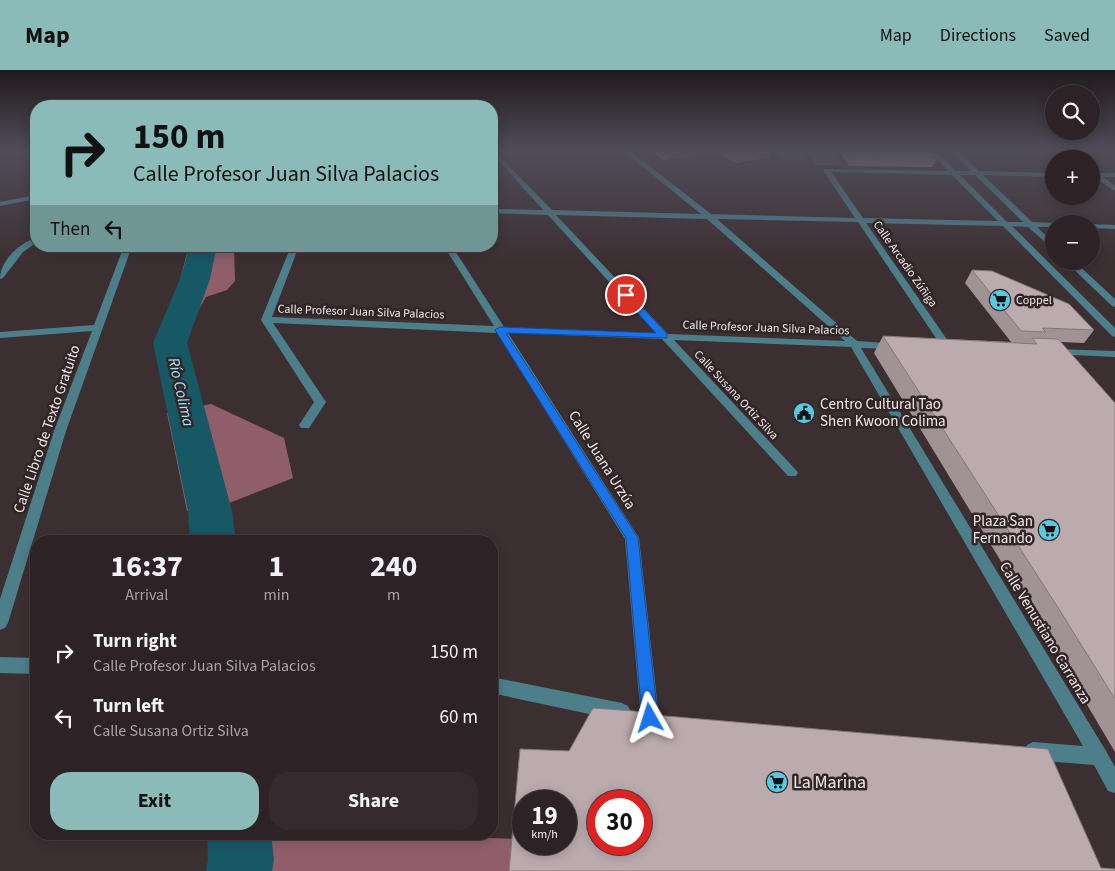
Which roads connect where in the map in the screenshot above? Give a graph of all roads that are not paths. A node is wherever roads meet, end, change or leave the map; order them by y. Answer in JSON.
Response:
{"nodes":[{"id":1,"x":526,"y":187,"type":"edge"},
{"id":2,"x":672,"y":187,"type":"edge"},
{"id":3,"x":838,"y":187,"type":"edge"},
{"id":4,"x":968,"y":187,"type":"edge"},
{"id":5,"x":991,"y":187,"type":"edge"},
{"id":6,"x":30,"y":198,"type":"edge"},
{"id":7,"x":0,"y":204,"type":"edge"},
{"id":8,"x":498,"y":211,"type":"edge"},
{"id":9,"x":550,"y":213,"type":"junction"},
{"id":10,"x":710,"y":217,"type":"junction"},
{"id":11,"x":860,"y":220,"type":"junction"},
{"id":12,"x":1004,"y":223,"type":"junction"},
{"id":13,"x":1028,"y":224,"type":"junction"},
{"id":14,"x":1045,"y":225,"type":"edge"},
{"id":15,"x":1100,"y":226,"type":"edge"},
{"id":16,"x":1115,"y":226,"type":"edge"},
{"id":17,"x":1045,"y":240,"type":"edge"},
{"id":18,"x":30,"y":242,"type":"edge"},
{"id":19,"x":126,"y":252,"type":"edge"},
{"id":20,"x":293,"y":252,"type":"edge"},
{"id":21,"x":452,"y":252,"type":"edge"},
{"id":22,"x":1078,"y":270,"type":"edge"},
{"id":23,"x":0,"y":276,"type":"edge"},
{"id":24,"x":1115,"y":304,"type":"edge"},
{"id":25,"x":266,"y":320,"type":"junction"},
{"id":26,"x":100,"y":328,"type":"junction"},
{"id":27,"x":500,"y":330,"type":"junction"},
{"id":28,"x":1115,"y":334,"type":"edge"},
{"id":29,"x":0,"y":335,"type":"edge"},
{"id":30,"x":664,"y":336,"type":"junction"},
{"id":31,"x":854,"y":344,"type":"junction"},
{"id":32,"x":910,"y":346,"type":"edge"},
{"id":33,"x":948,"y":348,"type":"edge"},
{"id":34,"x":1046,"y":352,"type":"edge"},
{"id":35,"x":1115,"y":354,"type":"edge"},
{"id":36,"x":305,"y":425,"type":"dead end"},
{"id":37,"x":792,"y":472,"type":"dead end"},
{"id":38,"x":0,"y":623,"type":"edge"},
{"id":39,"x":0,"y":665,"type":"edge"},
{"id":40,"x":30,"y":666,"type":"edge"},
{"id":41,"x":498,"y":686,"type":"edge"},
{"id":42,"x":650,"y":718,"type":"junction"},
{"id":43,"x":669,"y":720,"type":"edge"},
{"id":44,"x":1012,"y":750,"type":"edge"},
{"id":45,"x":1100,"y":757,"type":"junction"},
{"id":46,"x":1115,"y":784,"type":"edge"}],
"edges":[{"from":1,"to":9,"type":"street","name":"Calle Susana Ortiz Silva"},
{"from":2,"to":10,"type":"street","name":"Calle Venustiano Carranza"},
{"from":3,"to":11,"type":"street","name":"Calle Arcadio Zúñiga"},
{"from":4,"to":12,"type":"street"},
{"from":5,"to":13,"type":"street"},
{"from":6,"to":7,"type":"street"},
{"from":8,"to":9,"type":"street"},
{"from":9,"to":10,"type":"street"},
{"from":9,"to":30,"type":"street","name":"Calle Susana Ortiz Silva"},
{"from":10,"to":11,"type":"street"},
{"from":10,"to":31,"type":"street","name":"Calle Venustiano Carranza"},
{"from":11,"to":12,"type":"street"},
{"from":11,"to":33,"type":"street","name":"Calle Arcadio Zúñiga"},
{"from":12,"to":13,"type":"street"},
{"from":12,"to":28,"type":"street"},
{"from":13,"to":14,"type":"street"},
{"from":13,"to":17,"type":"street"},
{"from":15,"to":16,"type":"street"},
{"from":18,"to":23,"type":"street"},
{"from":19,"to":26,"type":"street","name":"Calle Libro de Texto Gratuito"},
{"from":20,"to":25,"type":"street"},
{"from":21,"to":27,"type":"street","name":"Calle Juana Urzúa"},
{"from":22,"to":24,"type":"street"},
{"from":25,"to":27,"type":"street","name":"Calle Profesor Juan Silva Palacios"},
{"from":25,"to":36,"type":"street"},
{"from":26,"to":29,"type":"street"},
{"from":26,"to":38,"type":"street","name":"Calle Libro de Texto Gratuito"},
{"from":27,"to":30,"type":"street","name":"Calle Profesor Juan Silva Palacios"},
{"from":27,"to":42,"type":"street","name":"Calle Juana Urzúa"},
{"from":30,"to":31,"type":"street","name":"Calle Profesor Juan Silva Palacios"},
{"from":30,"to":37,"type":"street","name":"Calle Susana Ortiz Silva"},
{"from":31,"to":32,"type":"street","name":"Calle Profesor Juan Silva Palacios"},
{"from":31,"to":45,"type":"street","name":"Calle Venustiano Carranza"},
{"from":34,"to":35,"type":"street"},
{"from":39,"to":40,"type":"street"},
{"from":41,"to":42,"type":"street"},
{"from":42,"to":43,"type":"street"},
{"from":44,"to":45,"type":"street"},
{"from":45,"to":46,"type":"street","name":"Calle Venustiano Carranza"}]}
